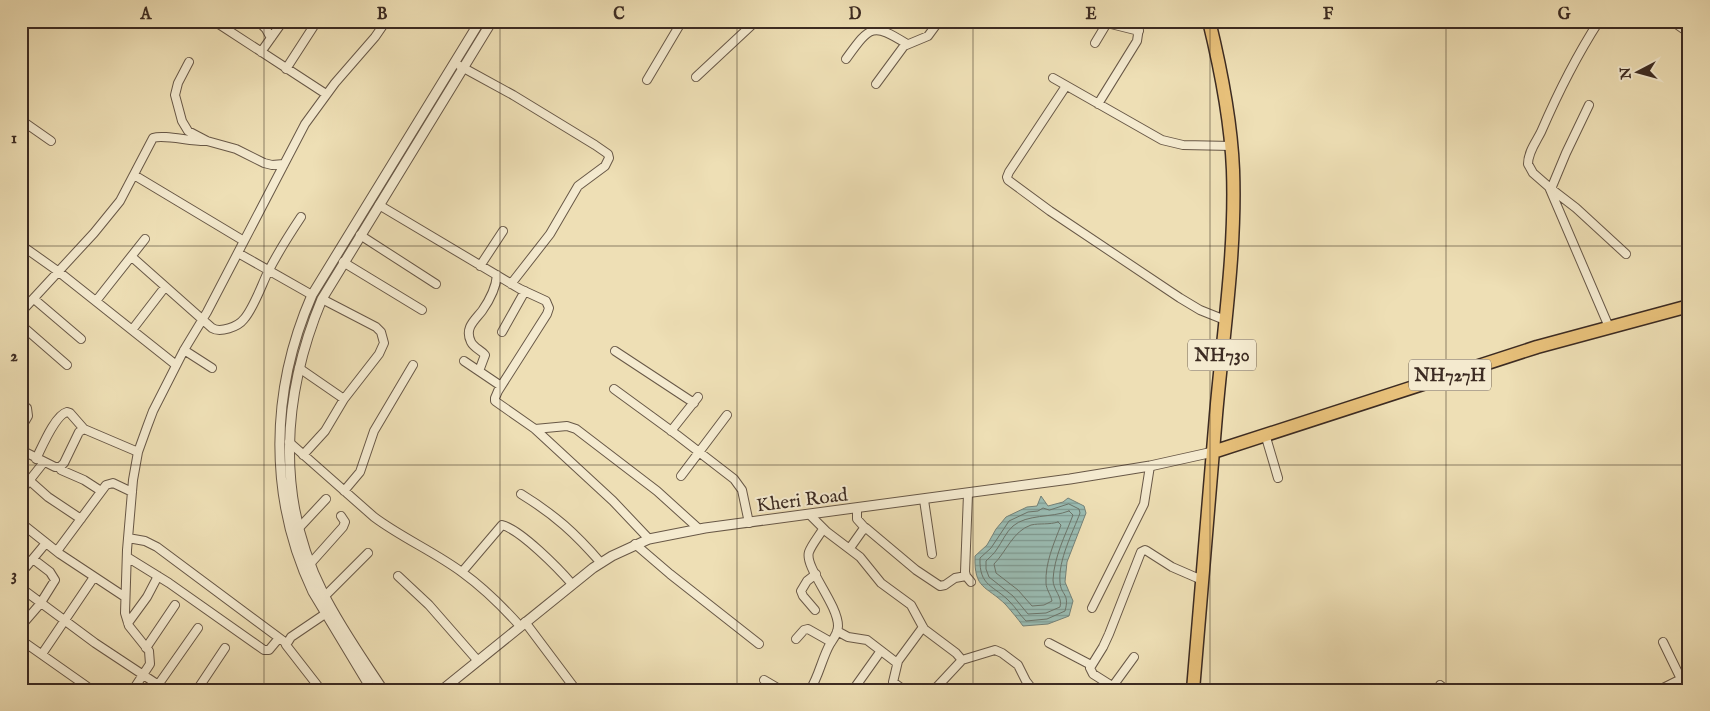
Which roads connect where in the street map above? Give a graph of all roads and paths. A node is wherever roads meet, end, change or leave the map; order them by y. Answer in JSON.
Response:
{"nodes":[{"id":1,"x":214,"y":21,"type":"edge"},
{"id":2,"x":258,"y":21,"type":"edge"},
{"id":3,"x":283,"y":21,"type":"edge"},
{"id":4,"x":317,"y":21,"type":"edge"},
{"id":5,"x":386,"y":21,"type":"edge"},
{"id":6,"x":480,"y":21,"type":"edge"},
{"id":7,"x":492,"y":21,"type":"edge"},
{"id":8,"x":682,"y":21,"type":"edge"},
{"id":9,"x":756,"y":21,"type":"edge"},
{"id":10,"x":939,"y":21,"type":"edge"},
{"id":11,"x":1140,"y":21,"type":"edge"},
{"id":12,"x":1209,"y":21,"type":"edge"},
{"id":13,"x":1599,"y":21,"type":"edge"},
{"id":14,"x":1672,"y":21,"type":"edge"},
{"id":15,"x":227,"y":25,"type":"edge"},
{"id":16,"x":1139,"y":31,"type":"junction"},
{"id":17,"x":1689,"y":33,"type":"edge"},
{"id":18,"x":271,"y":38,"type":"junction"},
{"id":19,"x":907,"y":44,"type":"junction"},
{"id":20,"x":1095,"y":44,"type":"dead end"},
{"id":21,"x":261,"y":52,"type":"junction"},
{"id":22,"x":846,"y":59,"type":"dead end"},
{"id":23,"x":189,"y":62,"type":"dead end"},
{"id":24,"x":458,"y":65,"type":"junction"},
{"id":25,"x":286,"y":68,"type":"junction"},
{"id":26,"x":696,"y":77,"type":"dead end"},
{"id":27,"x":1053,"y":78,"type":"dead end"},
{"id":28,"x":647,"y":80,"type":"dead end"},
{"id":29,"x":876,"y":84,"type":"dead end"},
{"id":30,"x":1066,"y":86,"type":"junction"},
{"id":31,"x":326,"y":94,"type":"junction"},
{"id":32,"x":1098,"y":104,"type":"junction"},
{"id":33,"x":1589,"y":105,"type":"dead end"},
{"id":34,"x":21,"y":120,"type":"edge"},
{"id":35,"x":51,"y":141,"type":"dead end"},
{"id":36,"x":208,"y":142,"type":"junction"},
{"id":37,"x":1232,"y":146,"type":"junction"},
{"id":38,"x":284,"y":164,"type":"junction"},
{"id":39,"x":134,"y":175,"type":"junction"},
{"id":40,"x":1550,"y":188,"type":"junction"},
{"id":41,"x":379,"y":205,"type":"junction"},
{"id":42,"x":301,"y":216,"type":"dead end"},
{"id":43,"x":503,"y":231,"type":"dead end"},
{"id":44,"x":360,"y":235,"type":"junction"},
{"id":45,"x":145,"y":239,"type":"dead end"},
{"id":46,"x":244,"y":241,"type":"junction"},
{"id":47,"x":23,"y":250,"type":"edge"},
{"id":48,"x":238,"y":253,"type":"junction"},
{"id":49,"x":1626,"y":254,"type":"dead end"},
{"id":50,"x":132,"y":257,"type":"junction"},
{"id":51,"x":343,"y":262,"type":"junction"},
{"id":52,"x":480,"y":266,"type":"junction"},
{"id":53,"x":269,"y":270,"type":"junction"},
{"id":54,"x":59,"y":272,"type":"junction"},
{"id":55,"x":497,"y":275,"type":"junction"},
{"id":56,"x":436,"y":284,"type":"dead end"},
{"id":57,"x":511,"y":284,"type":"junction"},
{"id":58,"x":165,"y":287,"type":"junction"},
{"id":59,"x":525,"y":291,"type":"junction"},
{"id":60,"x":312,"y":295,"type":"junction"},
{"id":61,"x":34,"y":299,"type":"junction"},
{"id":62,"x":322,"y":299,"type":"junction"},
{"id":63,"x":96,"y":301,"type":"junction"},
{"id":64,"x":1689,"y":306,"type":"edge"},
{"id":65,"x":422,"y":310,"type":"dead end"},
{"id":66,"x":21,"y":312,"type":"edge"},
{"id":67,"x":203,"y":320,"type":"junction"},
{"id":68,"x":1225,"y":320,"type":"junction"},
{"id":69,"x":21,"y":325,"type":"edge"},
{"id":70,"x":1609,"y":327,"type":"junction"},
{"id":71,"x":132,"y":330,"type":"junction"},
{"id":72,"x":502,"y":332,"type":"dead end"},
{"id":73,"x":81,"y":338,"type":"dead end"},
{"id":74,"x":184,"y":350,"type":"junction"},
{"id":75,"x":615,"y":351,"type":"dead end"},
{"id":76,"x":464,"y":361,"type":"dead end"},
{"id":77,"x":67,"y":365,"type":"dead end"},
{"id":78,"x":176,"y":365,"type":"junction"},
{"id":79,"x":413,"y":365,"type":"dead end"},
{"id":80,"x":212,"y":368,"type":"dead end"},
{"id":81,"x":299,"y":368,"type":"junction"},
{"id":82,"x":479,"y":371,"type":"junction"},
{"id":83,"x":501,"y":386,"type":"junction"},
{"id":84,"x":614,"y":389,"type":"dead end"},
{"id":85,"x":344,"y":399,"type":"junction"},
{"id":86,"x":21,"y":404,"type":"edge"},
{"id":87,"x":727,"y":415,"type":"dead end"},
{"id":88,"x":21,"y":428,"type":"edge"},
{"id":89,"x":84,"y":429,"type":"junction"},
{"id":90,"x":536,"y":429,"type":"junction"},
{"id":91,"x":671,"y":431,"type":"junction"},
{"id":92,"x":1265,"y":434,"type":"junction"},
{"id":93,"x":289,"y":442,"type":"junction"},
{"id":94,"x":21,"y":450,"type":"edge"},
{"id":95,"x":138,"y":452,"type":"junction"},
{"id":96,"x":698,"y":452,"type":"junction"},
{"id":97,"x":1213,"y":452,"type":"junction"},
{"id":98,"x":303,"y":455,"type":"junction"},
{"id":99,"x":36,"y":459,"type":"junction"},
{"id":100,"x":44,"y":462,"type":"junction"},
{"id":101,"x":1150,"y":466,"type":"junction"},
{"id":102,"x":61,"y":470,"type":"dead end"},
{"id":103,"x":681,"y":476,"type":"dead end"},
{"id":104,"x":1278,"y":478,"type":"dead end"},
{"id":105,"x":30,"y":481,"type":"junction"},
{"id":106,"x":21,"y":490,"type":"edge"},
{"id":107,"x":101,"y":491,"type":"junction"},
{"id":108,"x":344,"y":491,"type":"junction"},
{"id":109,"x":132,"y":492,"type":"junction"},
{"id":110,"x":522,"y":494,"type":"dead end"},
{"id":111,"x":968,"y":494,"type":"junction"},
{"id":112,"x":326,"y":499,"type":"dead end"},
{"id":113,"x":924,"y":500,"type":"junction"},
{"id":114,"x":857,"y":509,"type":"junction"},
{"id":115,"x":810,"y":515,"type":"junction"},
{"id":116,"x":342,"y":516,"type":"dead end"},
{"id":117,"x":81,"y":519,"type":"junction"},
{"id":118,"x":21,"y":523,"type":"edge"},
{"id":119,"x":749,"y":523,"type":"junction"},
{"id":120,"x":298,"y":528,"type":"junction"},
{"id":121,"x":865,"y":528,"type":"junction"},
{"id":122,"x":698,"y":529,"type":"junction"},
{"id":123,"x":823,"y":529,"type":"junction"},
{"id":124,"x":128,"y":538,"type":"junction"},
{"id":125,"x":649,"y":539,"type":"junction"},
{"id":126,"x":46,"y":543,"type":"junction"},
{"id":127,"x":635,"y":544,"type":"junction"},
{"id":128,"x":850,"y":548,"type":"junction"},
{"id":129,"x":57,"y":551,"type":"junction"},
{"id":130,"x":368,"y":553,"type":"dead end"},
{"id":131,"x":932,"y":554,"type":"dead end"},
{"id":132,"x":127,"y":557,"type":"junction"},
{"id":133,"x":33,"y":559,"type":"junction"},
{"id":134,"x":601,"y":563,"type":"junction"},
{"id":135,"x":310,"y":564,"type":"junction"},
{"id":136,"x":462,"y":572,"type":"junction"},
{"id":137,"x":21,"y":573,"type":"edge"},
{"id":138,"x":816,"y":574,"type":"junction"},
{"id":139,"x":158,"y":576,"type":"junction"},
{"id":140,"x":398,"y":576,"type":"dead end"},
{"id":141,"x":94,"y":577,"type":"junction"},
{"id":142,"x":1202,"y":580,"type":"junction"},
{"id":143,"x":572,"y":584,"type":"junction"},
{"id":144,"x":21,"y":588,"type":"edge"},
{"id":145,"x":325,"y":596,"type":"junction"},
{"id":146,"x":125,"y":597,"type":"junction"},
{"id":147,"x":40,"y":604,"type":"junction"},
{"id":148,"x":174,"y":605,"type":"dead end"},
{"id":149,"x":1092,"y":608,"type":"dead end"},
{"id":150,"x":815,"y":610,"type":"dead end"},
{"id":151,"x":325,"y":614,"type":"junction"},
{"id":152,"x":65,"y":622,"type":"junction"},
{"id":153,"x":128,"y":623,"type":"junction"},
{"id":154,"x":522,"y":624,"type":"junction"},
{"id":155,"x":21,"y":626,"type":"edge"},
{"id":156,"x":923,"y":627,"type":"junction"},
{"id":157,"x":198,"y":628,"type":"dead end"},
{"id":158,"x":837,"y":631,"type":"junction"},
{"id":159,"x":796,"y":639,"type":"dead end"},
{"id":160,"x":21,"y":640,"type":"edge"},
{"id":161,"x":283,"y":640,"type":"junction"},
{"id":162,"x":831,"y":642,"type":"junction"},
{"id":163,"x":1663,"y":642,"type":"dead end"},
{"id":164,"x":1049,"y":643,"type":"dead end"},
{"id":165,"x":759,"y":644,"type":"dead end"},
{"id":166,"x":146,"y":648,"type":"junction"},
{"id":167,"x":225,"y":648,"type":"dead end"},
{"id":168,"x":880,"y":652,"type":"junction"},
{"id":169,"x":42,"y":654,"type":"junction"},
{"id":170,"x":1134,"y":657,"type":"dead end"},
{"id":171,"x":962,"y":660,"type":"junction"},
{"id":172,"x":478,"y":661,"type":"junction"},
{"id":173,"x":897,"y":663,"type":"junction"},
{"id":174,"x":1091,"y":665,"type":"junction"},
{"id":175,"x":144,"y":675,"type":"junction"},
{"id":176,"x":1689,"y":675,"type":"edge"},
{"id":177,"x":1681,"y":679,"type":"junction"},
{"id":178,"x":764,"y":680,"type":"dead end"},
{"id":179,"x":158,"y":685,"type":"junction"},
{"id":180,"x":447,"y":688,"type":"edge"},
{"id":181,"x":1111,"y":688,"type":"edge"},
{"id":182,"x":92,"y":690,"type":"edge"},
{"id":183,"x":133,"y":690,"type":"edge"},
{"id":184,"x":166,"y":690,"type":"edge"},
{"id":185,"x":197,"y":690,"type":"edge"},
{"id":186,"x":321,"y":690,"type":"edge"},
{"id":187,"x":372,"y":690,"type":"edge"},
{"id":188,"x":383,"y":690,"type":"edge"},
{"id":189,"x":576,"y":690,"type":"edge"},
{"id":190,"x":781,"y":690,"type":"edge"},
{"id":191,"x":810,"y":690,"type":"edge"},
{"id":192,"x":853,"y":690,"type":"edge"},
{"id":193,"x":904,"y":690,"type":"edge"},
{"id":194,"x":934,"y":690,"type":"edge"},
{"id":195,"x":1033,"y":690,"type":"edge"},
{"id":196,"x":1193,"y":690,"type":"edge"},
{"id":197,"x":1659,"y":690,"type":"edge"}],
"edges":[{"from":1,"to":15,"type":"street"},
{"from":2,"to":18,"type":"street"},
{"from":3,"to":18,"type":"street"},
{"from":4,"to":25,"type":"street"},
{"from":5,"to":31,"type":"street"},
{"from":6,"to":24,"type":"street"},
{"from":7,"to":24,"type":"street"},
{"from":8,"to":28,"type":"street"},
{"from":9,"to":26,"type":"street"},
{"from":10,"to":19,"type":"street"},
{"from":11,"to":16,"type":"street"},
{"from":12,"to":37,"type":"highway","number":"NH730"},
{"from":13,"to":40,"type":"street"},
{"from":14,"to":17,"type":"street"},
{"from":15,"to":21,"type":"street"},
{"from":16,"to":20,"type":"street"},
{"from":16,"to":32,"type":"street"},
{"from":18,"to":21,"type":"street"},
{"from":19,"to":22,"type":"street"},
{"from":19,"to":29,"type":"street"},
{"from":21,"to":25,"type":"street"},
{"from":23,"to":36,"type":"street"},
{"from":24,"to":41,"type":"street"},
{"from":24,"to":57,"type":"street"},
{"from":24,"to":60,"type":"street"},
{"from":25,"to":31,"type":"street"},
{"from":27,"to":30,"type":"street"},
{"from":30,"to":32,"type":"street"},
{"from":30,"to":68,"type":"street"},
{"from":31,"to":38,"type":"street"},
{"from":32,"to":37,"type":"street"},
{"from":33,"to":40,"type":"street"},
{"from":34,"to":35,"type":"street"},
{"from":36,"to":38,"type":"street"},
{"from":36,"to":39,"type":"street"},
{"from":37,"to":68,"type":"highway","number":"NH730"},
{"from":38,"to":46,"type":"street"},
{"from":39,"to":46,"type":"street"},
{"from":39,"to":54,"type":"street"},
{"from":40,"to":49,"type":"street"},
{"from":40,"to":70,"type":"street"},
{"from":41,"to":44,"type":"street"},
{"from":41,"to":52,"type":"street"},
{"from":42,"to":53,"type":"street"},
{"from":43,"to":52,"type":"street"},
{"from":44,"to":51,"type":"street"},
{"from":44,"to":56,"type":"street"},
{"from":45,"to":50,"type":"street"},
{"from":46,"to":48,"type":"street"},
{"from":47,"to":54,"type":"street"},
{"from":48,"to":53,"type":"street"},
{"from":48,"to":67,"type":"street"},
{"from":50,"to":58,"type":"street"},
{"from":50,"to":63,"type":"street"},
{"from":51,"to":62,"type":"street"},
{"from":51,"to":65,"type":"street"},
{"from":52,"to":55,"type":"street"},
{"from":53,"to":60,"type":"street"},
{"from":53,"to":67,"type":"street"},
{"from":54,"to":61,"type":"street"},
{"from":54,"to":63,"type":"street"},
{"from":55,"to":57,"type":"street"},
{"from":55,"to":82,"type":"street"},
{"from":57,"to":59,"type":"street"},
{"from":58,"to":67,"type":"street"},
{"from":58,"to":71,"type":"street"},
{"from":59,"to":72,"type":"street"},
{"from":59,"to":83,"type":"street"},
{"from":60,"to":151,"type":"street"},
{"from":61,"to":66,"type":"street"},
{"from":61,"to":73,"type":"street"},
{"from":62,"to":81,"type":"street"},
{"from":62,"to":85,"type":"street"},
{"from":63,"to":71,"type":"street"},
{"from":64,"to":70,"type":"highway","number":"NH727H"},
{"from":67,"to":74,"type":"street"},
{"from":68,"to":97,"type":"highway","number":"NH730"},
{"from":69,"to":77,"type":"street"},
{"from":70,"to":92,"type":"highway","number":"NH727H"},
{"from":71,"to":78,"type":"street"},
{"from":74,"to":78,"type":"street"},
{"from":74,"to":80,"type":"street"},
{"from":75,"to":91,"type":"street"},
{"from":76,"to":82,"type":"street"},
{"from":78,"to":95,"type":"street"},
{"from":79,"to":108,"type":"street"},
{"from":81,"to":85,"type":"street"},
{"from":81,"to":93,"type":"street"},
{"from":82,"to":83,"type":"street"},
{"from":83,"to":90,"type":"street"},
{"from":84,"to":91,"type":"street"},
{"from":85,"to":98,"type":"street"},
{"from":86,"to":88,"type":"street"},
{"from":87,"to":96,"type":"street"},
{"from":89,"to":95,"type":"street"},
{"from":89,"to":99,"type":"street"},
{"from":89,"to":100,"type":"street"},
{"from":90,"to":122,"type":"street"},
{"from":90,"to":125,"type":"street"},
{"from":91,"to":96,"type":"street"},
{"from":92,"to":97,"type":"highway","number":"NH727H"},
{"from":92,"to":104,"type":"street"},
{"from":93,"to":98,"type":"street"},
{"from":93,"to":120,"type":"street"},
{"from":94,"to":99,"type":"street"},
{"from":95,"to":109,"type":"street"},
{"from":96,"to":103,"type":"street"},
{"from":96,"to":119,"type":"street"},
{"from":97,"to":101,"type":"street","name":"Kheri Road"},
{"from":97,"to":142,"type":"highway","number":"NH730"},
{"from":98,"to":108,"type":"street"},
{"from":99,"to":100,"type":"street"},
{"from":100,"to":105,"type":"street"},
{"from":101,"to":111,"type":"street","name":"Kheri Road"},
{"from":101,"to":149,"type":"street"},
{"from":102,"to":107,"type":"street"},
{"from":105,"to":106,"type":"street"},
{"from":105,"to":117,"type":"street"},
{"from":107,"to":109,"type":"street"},
{"from":107,"to":117,"type":"street"},
{"from":108,"to":136,"type":"street"},
{"from":109,"to":124,"type":"street"},
{"from":110,"to":134,"type":"street"},
{"from":111,"to":113,"type":"street","name":"Kheri Road"},
{"from":111,"to":121,"type":"street"},
{"from":112,"to":120,"type":"street"},
{"from":113,"to":114,"type":"street","name":"Kheri Road"},
{"from":113,"to":131,"type":"street"},
{"from":114,"to":115,"type":"street","name":"Kheri Road"},
{"from":114,"to":121,"type":"street"},
{"from":115,"to":119,"type":"street","name":"Kheri Road"},
{"from":115,"to":123,"type":"street"},
{"from":116,"to":135,"type":"street"},
{"from":117,"to":129,"type":"street"},
{"from":118,"to":126,"type":"street"},
{"from":119,"to":122,"type":"street","name":"Kheri Road"},
{"from":120,"to":135,"type":"street"},
{"from":121,"to":128,"type":"street"},
{"from":122,"to":125,"type":"street","name":"Kheri Road"},
{"from":123,"to":128,"type":"street"},
{"from":123,"to":138,"type":"street"},
{"from":124,"to":132,"type":"street"},
{"from":124,"to":161,"type":"street"},
{"from":125,"to":127,"type":"street","name":"Kheri Road"},
{"from":126,"to":129,"type":"street"},
{"from":126,"to":133,"type":"street"},
{"from":127,"to":134,"type":"street","name":"Kheri Road"},
{"from":127,"to":165,"type":"street"},
{"from":128,"to":156,"type":"street"},
{"from":129,"to":141,"type":"street"},
{"from":130,"to":145,"type":"street"},
{"from":132,"to":139,"type":"street"},
{"from":132,"to":146,"type":"street"},
{"from":133,"to":137,"type":"street"},
{"from":133,"to":147,"type":"street"},
{"from":134,"to":143,"type":"street","name":"Kheri Road"},
{"from":135,"to":145,"type":"street"},
{"from":136,"to":143,"type":"street"},
{"from":136,"to":154,"type":"street"},
{"from":138,"to":150,"type":"street"},
{"from":138,"to":158,"type":"street"},
{"from":139,"to":153,"type":"street"},
{"from":139,"to":161,"type":"street"},
{"from":140,"to":172,"type":"street"},
{"from":141,"to":146,"type":"street"},
{"from":141,"to":152,"type":"street"},
{"from":142,"to":174,"type":"street"},
{"from":142,"to":196,"type":"highway","number":"NH730"},
{"from":143,"to":154,"type":"street","name":"Kheri Road"},
{"from":144,"to":147,"type":"street"},
{"from":145,"to":188,"type":"street"},
{"from":146,"to":153,"type":"street"},
{"from":147,"to":152,"type":"street"},
{"from":147,"to":155,"type":"street"},
{"from":148,"to":166,"type":"street"},
{"from":151,"to":161,"type":"street"},
{"from":151,"to":187,"type":"street"},
{"from":152,"to":169,"type":"street"},
{"from":152,"to":175,"type":"street"},
{"from":153,"to":166,"type":"street"},
{"from":154,"to":172,"type":"street","name":"Kheri Road"},
{"from":154,"to":189,"type":"street"},
{"from":156,"to":171,"type":"street"},
{"from":156,"to":173,"type":"street"},
{"from":157,"to":179,"type":"street"},
{"from":158,"to":162,"type":"street"},
{"from":158,"to":168,"type":"street"},
{"from":159,"to":162,"type":"street"},
{"from":160,"to":169,"type":"street"},
{"from":161,"to":186,"type":"street"},
{"from":162,"to":191,"type":"street"},
{"from":163,"to":177,"type":"street"},
{"from":164,"to":174,"type":"street"},
{"from":166,"to":175,"type":"street"},
{"from":167,"to":185,"type":"street"},
{"from":168,"to":173,"type":"street"},
{"from":168,"to":192,"type":"street"},
{"from":169,"to":182,"type":"street"},
{"from":170,"to":181,"type":"street"},
{"from":171,"to":194,"type":"street"},
{"from":171,"to":195,"type":"street"},
{"from":172,"to":180,"type":"street","name":"Kheri Road"},
{"from":173,"to":193,"type":"street"},
{"from":174,"to":181,"type":"street"},
{"from":175,"to":179,"type":"street"},
{"from":175,"to":183,"type":"street"},
{"from":176,"to":177,"type":"street"},
{"from":177,"to":197,"type":"street"},
{"from":178,"to":190,"type":"street"},
{"from":179,"to":184,"type":"street"}]}
